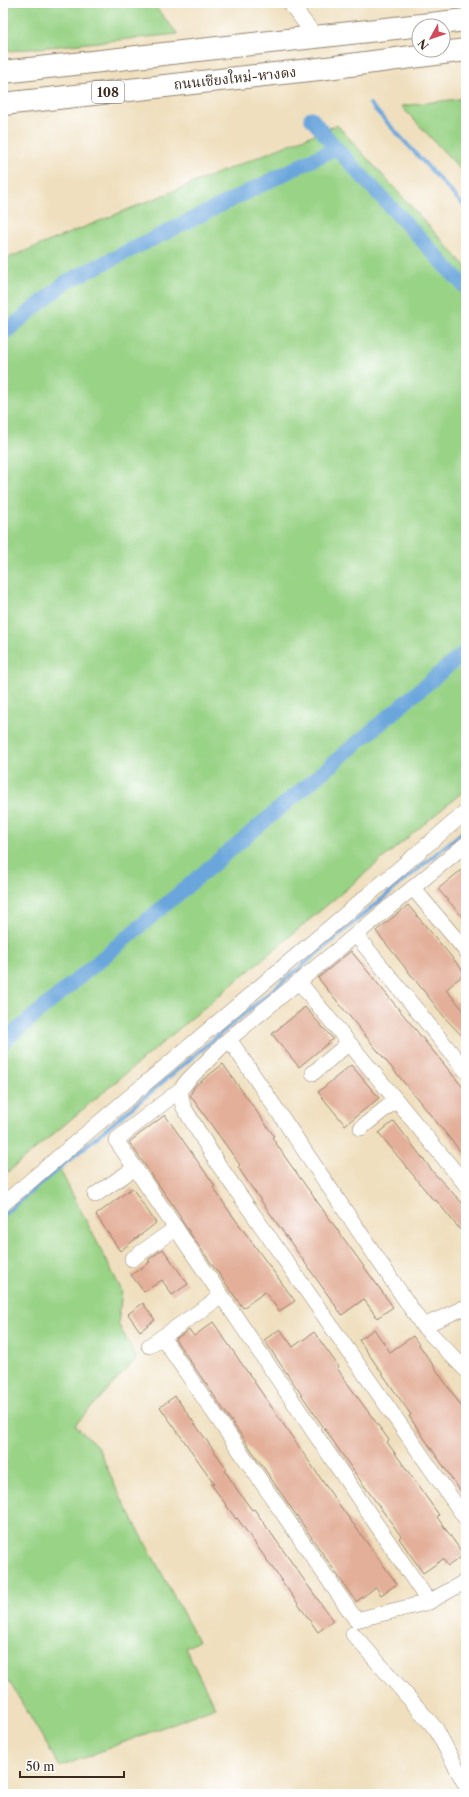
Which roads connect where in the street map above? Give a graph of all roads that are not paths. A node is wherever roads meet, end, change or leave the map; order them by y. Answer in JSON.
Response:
{"nodes":[{"id":1,"x":290,"y":3,"type":"edge"},
{"id":2,"x":466,"y":20,"type":"edge"},
{"id":3,"x":315,"y":36,"type":"junction"},
{"id":4,"x":466,"y":50,"type":"edge"},
{"id":5,"x":319,"y":69,"type":"junction"},
{"id":6,"x":3,"y":72,"type":"edge"},
{"id":7,"x":3,"y":104,"type":"edge"},
{"id":8,"x":466,"y":812,"type":"edge"},
{"id":9,"x":466,"y":844,"type":"edge"},
{"id":10,"x":412,"y":888,"type":"junction"},
{"id":11,"x":356,"y":935,"type":"junction"},
{"id":12,"x":466,"y":951,"type":"edge"},
{"id":13,"x":299,"y":982,"type":"junction"},
{"id":14,"x":229,"y":1040,"type":"junction"},
{"id":15,"x":349,"y":1043,"type":"junction"},
{"id":16,"x":466,"y":1070,"type":"edge"},
{"id":17,"x":313,"y":1073,"type":"dead end"},
{"id":18,"x":182,"y":1089,"type":"junction"},
{"id":19,"x":396,"y":1100,"type":"junction"},
{"id":20,"x":361,"y":1128,"type":"dead end"},
{"id":21,"x":135,"y":1168,"type":"junction"},
{"id":22,"x":466,"y":1185,"type":"edge"},
{"id":23,"x":95,"y":1195,"type":"dead end"},
{"id":24,"x":3,"y":1204,"type":"edge"},
{"id":25,"x":176,"y":1228,"type":"junction"},
{"id":26,"x":132,"y":1259,"type":"dead end"},
{"id":27,"x":222,"y":1296,"type":"junction"},
{"id":28,"x":466,"y":1307,"type":"edge"},
{"id":29,"x":423,"y":1326,"type":"junction"},
{"id":30,"x":162,"y":1338,"type":"junction"},
{"id":31,"x":149,"y":1346,"type":"dead end"},
{"id":32,"x":466,"y":1370,"type":"edge"},
{"id":33,"x":466,"y":1519,"type":"edge"},
{"id":34,"x":466,"y":1581,"type":"edge"},
{"id":35,"x":429,"y":1602,"type":"junction"},
{"id":36,"x":353,"y":1634,"type":"dead end"},
{"id":37,"x":466,"y":1786,"type":"edge"}],
"edges":[{"from":1,"to":3,"type":"street"},
{"from":2,"to":3,"type":"main road","number":"108"},
{"from":3,"to":5,"type":"main road"},
{"from":3,"to":6,"type":"main road","number":"108"},
{"from":4,"to":5,"type":"main road","name":"ถนนเชียงใหม่-หางดง","number":"108"},
{"from":5,"to":7,"type":"main road","name":"ถนนเชียงใหม่-หางดง","number":"108"},
{"from":8,"to":24,"type":"street"},
{"from":9,"to":10,"type":"street"},
{"from":10,"to":11,"type":"street"},
{"from":10,"to":12,"type":"street"},
{"from":11,"to":13,"type":"street"},
{"from":11,"to":16,"type":"street"},
{"from":13,"to":14,"type":"street"},
{"from":13,"to":15,"type":"street"},
{"from":14,"to":18,"type":"street"},
{"from":14,"to":29,"type":"street"},
{"from":15,"to":17,"type":"street"},
{"from":15,"to":19,"type":"street"},
{"from":18,"to":21,"type":"street"},
{"from":18,"to":33,"type":"street"},
{"from":19,"to":20,"type":"street"},
{"from":19,"to":22,"type":"street"},
{"from":21,"to":23,"type":"street"},
{"from":21,"to":25,"type":"street"},
{"from":25,"to":26,"type":"street"},
{"from":25,"to":27,"type":"street"},
{"from":27,"to":30,"type":"street"},
{"from":27,"to":35,"type":"street"},
{"from":28,"to":29,"type":"street"},
{"from":29,"to":32,"type":"street"},
{"from":30,"to":31,"type":"street"},
{"from":30,"to":35,"type":"street"},
{"from":34,"to":35,"type":"street"},
{"from":36,"to":37,"type":"street"}]}
